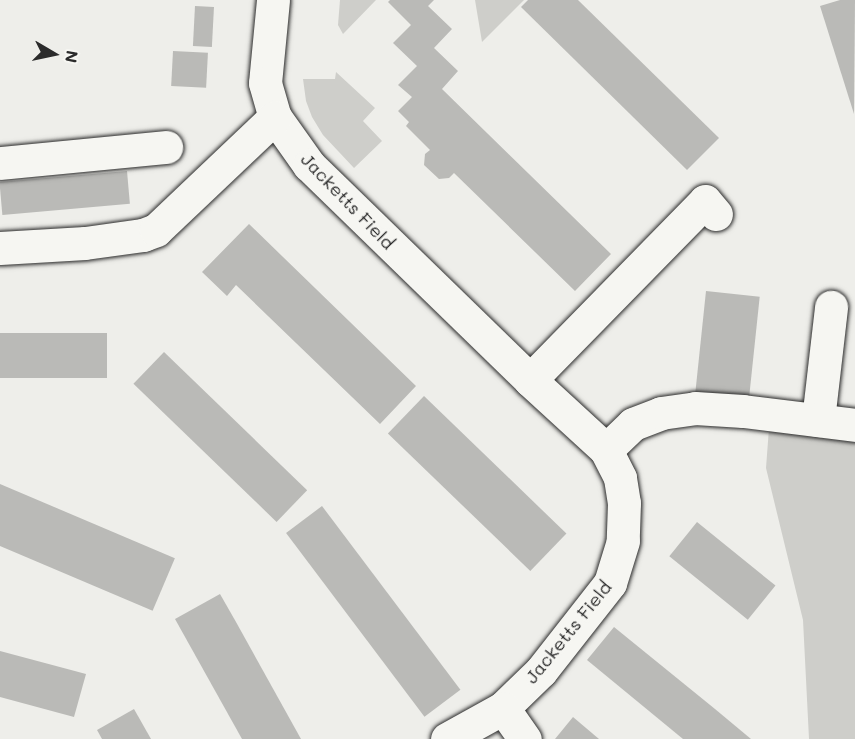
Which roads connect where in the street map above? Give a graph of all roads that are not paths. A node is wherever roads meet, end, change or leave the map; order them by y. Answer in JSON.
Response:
{"nodes":[{"id":1,"x":273,"y":0,"type":"edge"},
{"id":2,"x":275,"y":117,"type":"junction"},
{"id":3,"x":166,"y":147,"type":"dead end"},
{"id":4,"x":0,"y":164,"type":"edge"},
{"id":5,"x":716,"y":213,"type":"dead end"},
{"id":6,"x":0,"y":248,"type":"edge"},
{"id":7,"x":831,"y":307,"type":"dead end"},
{"id":8,"x":530,"y":380,"type":"junction"},
{"id":9,"x":818,"y":420,"type":"junction"},
{"id":10,"x":855,"y":425,"type":"edge"},
{"id":11,"x":606,"y":450,"type":"junction"},
{"id":12,"x":503,"y":708,"type":"junction"},
{"id":13,"x":447,"y":739,"type":"edge"},
{"id":14,"x":525,"y":739,"type":"edge"}],
"edges":[{"from":1,"to":2,"type":"street","name":"Jacketts Field"},
{"from":2,"to":6,"type":"street"},
{"from":2,"to":8,"type":"street","name":"Jacketts Field"},
{"from":3,"to":4,"type":"street"},
{"from":5,"to":8,"type":"street"},
{"from":7,"to":9,"type":"street"},
{"from":8,"to":11,"type":"street","name":"Jacketts Field"},
{"from":9,"to":10,"type":"street"},
{"from":9,"to":11,"type":"street"},
{"from":11,"to":12,"type":"street","name":"Jacketts Field"},
{"from":12,"to":13,"type":"street","name":"Jacketts Field"},
{"from":12,"to":14,"type":"street"}]}
